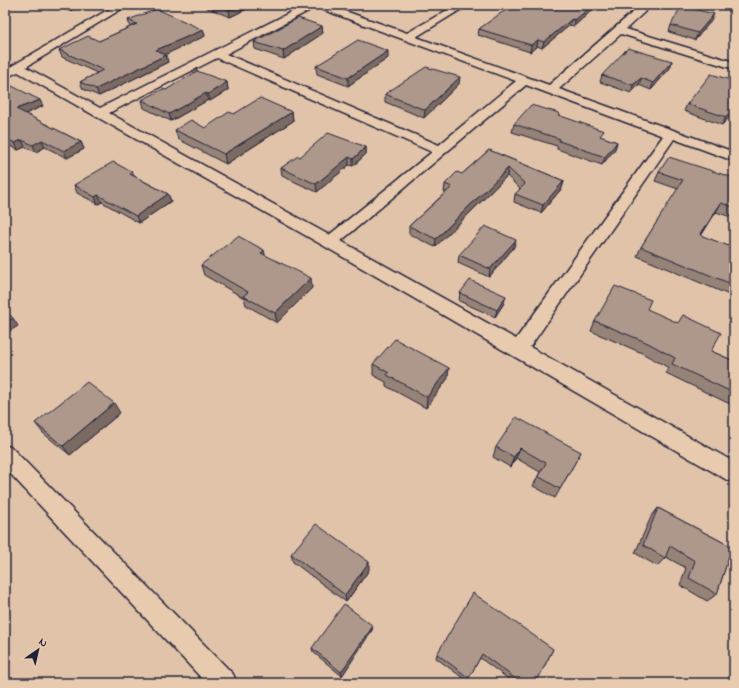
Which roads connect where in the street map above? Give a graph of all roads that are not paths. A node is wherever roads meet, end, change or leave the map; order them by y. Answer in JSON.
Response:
{"nodes":[{"id":1,"x":123,"y":5,"type":"edge"},
{"id":2,"x":313,"y":5,"type":"edge"},
{"id":3,"x":319,"y":5,"type":"edge"},
{"id":4,"x":463,"y":5,"type":"edge"},
{"id":5,"x":647,"y":5,"type":"edge"},
{"id":6,"x":619,"y":30,"type":"junction"},
{"id":7,"x":408,"y":37,"type":"junction"},
{"id":8,"x":217,"y":54,"type":"junction"},
{"id":9,"x":734,"y":66,"type":"edge"},
{"id":10,"x":12,"y":71,"type":"edge"},
{"id":11,"x":524,"y":80,"type":"junction"},
{"id":12,"x":551,"y":90,"type":"junction"},
{"id":13,"x":100,"y":113,"type":"junction"},
{"id":14,"x":671,"y":134,"type":"junction"},
{"id":15,"x":441,"y":151,"type":"junction"},
{"id":16,"x":734,"y":157,"type":"edge"},
{"id":17,"x":330,"y":242,"type":"junction"},
{"id":18,"x":518,"y":350,"type":"junction"},
{"id":19,"x":5,"y":454,"type":"edge"},
{"id":20,"x":734,"y":473,"type":"edge"},
{"id":21,"x":224,"y":683,"type":"edge"}],
"edges":[{"from":1,"to":10,"type":"street"},
{"from":2,"to":8,"type":"street"},
{"from":3,"to":7,"type":"street"},
{"from":4,"to":7,"type":"street"},
{"from":5,"to":6,"type":"street"},
{"from":6,"to":9,"type":"street"},
{"from":6,"to":12,"type":"street"},
{"from":7,"to":11,"type":"street"},
{"from":8,"to":13,"type":"street"},
{"from":8,"to":15,"type":"street"},
{"from":10,"to":13,"type":"street"},
{"from":11,"to":12,"type":"street"},
{"from":11,"to":15,"type":"street"},
{"from":12,"to":14,"type":"street"},
{"from":13,"to":17,"type":"street"},
{"from":14,"to":16,"type":"street"},
{"from":14,"to":18,"type":"street"},
{"from":15,"to":17,"type":"street"},
{"from":17,"to":18,"type":"street"},
{"from":18,"to":20,"type":"street"},
{"from":19,"to":21,"type":"street"}]}
